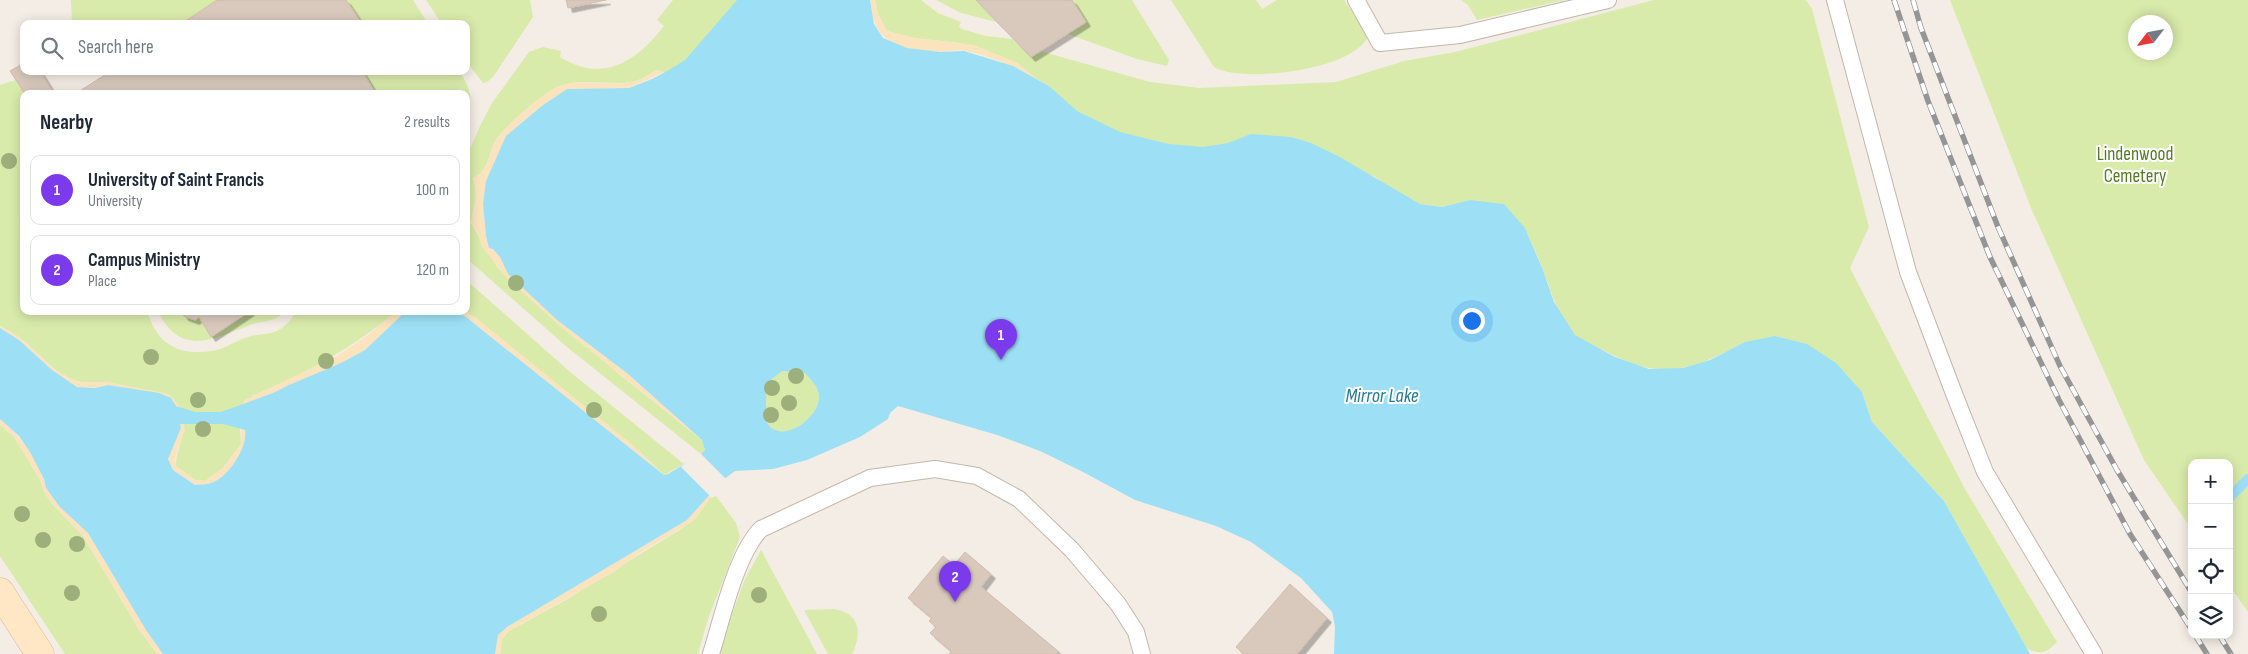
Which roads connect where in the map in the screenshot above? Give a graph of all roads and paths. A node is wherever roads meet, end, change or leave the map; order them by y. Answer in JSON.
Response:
{"nodes":[{"id":1,"x":1356,"y":0,"type":"edge"},
{"id":2,"x":1608,"y":0,"type":"edge"},
{"id":3,"x":1835,"y":0,"type":"edge"},
{"id":4,"x":0,"y":592,"type":"edge"},
{"id":5,"x":40,"y":654,"type":"edge"},
{"id":6,"x":712,"y":654,"type":"edge"},
{"id":7,"x":1142,"y":654,"type":"edge"},
{"id":8,"x":2094,"y":654,"type":"edge"}],
"edges":[{"from":1,"to":2,"type":"lane"},
{"from":3,"to":8,"type":"lane"},
{"from":4,"to":5,"type":"main road"},
{"from":6,"to":7,"type":"lane"}]}
